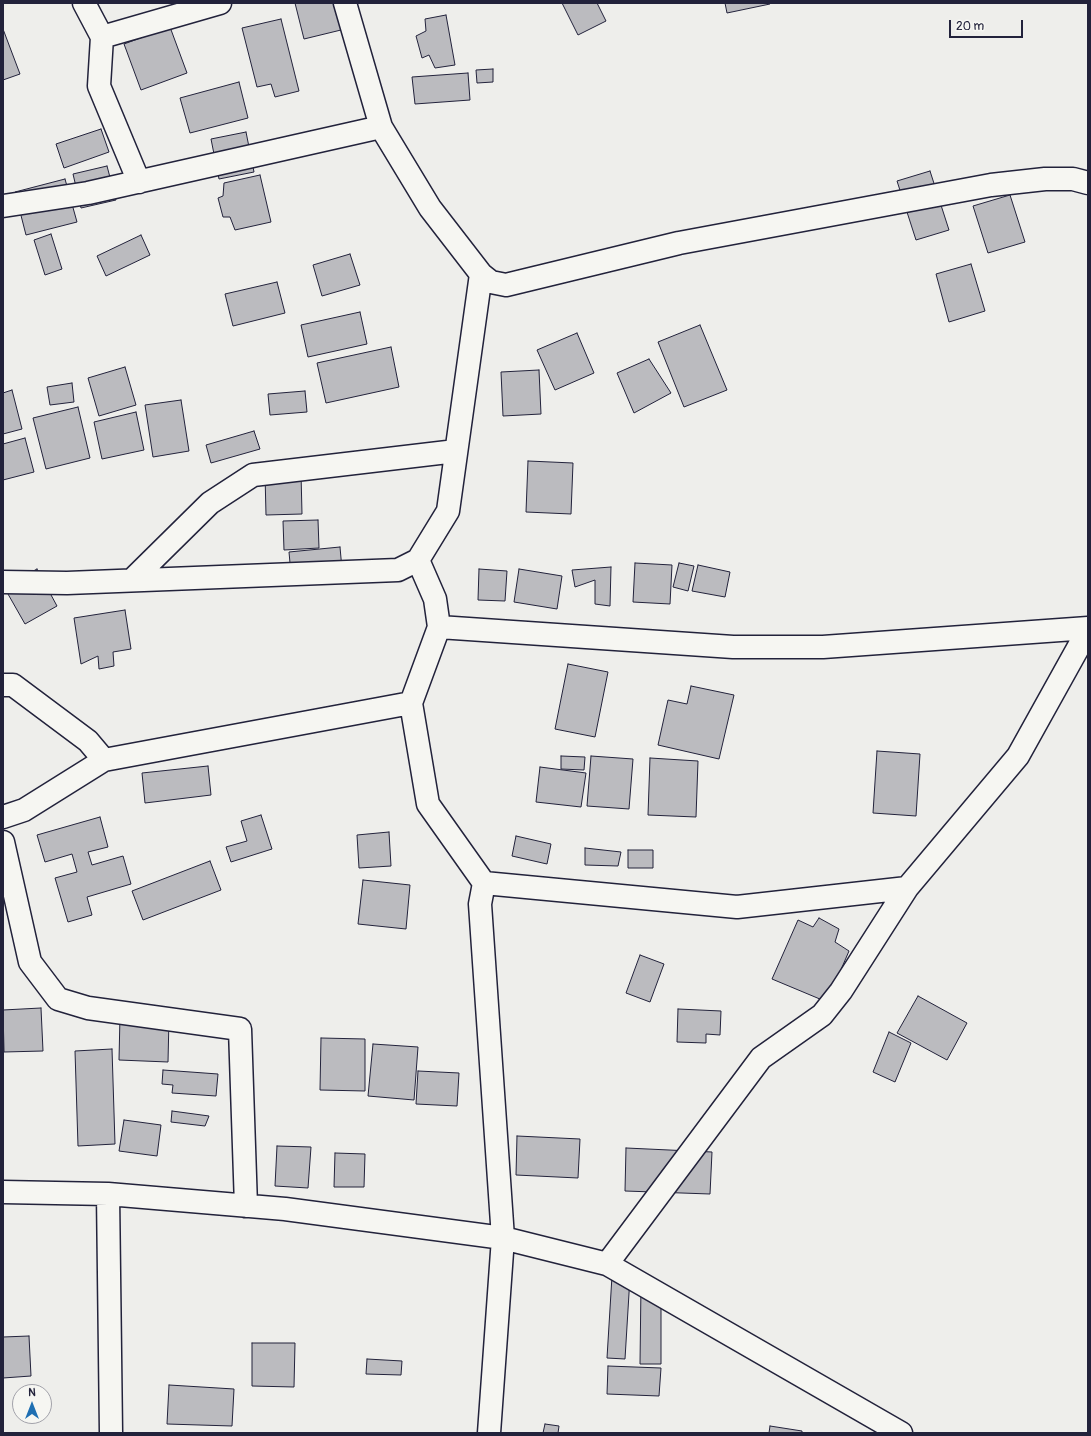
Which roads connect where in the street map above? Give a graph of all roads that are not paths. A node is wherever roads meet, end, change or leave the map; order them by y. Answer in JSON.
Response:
{"nodes":[{"id":1,"x":84,"y":3,"type":"edge"},
{"id":2,"x":220,"y":3,"type":"edge"},
{"id":3,"x":345,"y":3,"type":"edge"},
{"id":4,"x":102,"y":37,"type":"junction"},
{"id":5,"x":381,"y":127,"type":"junction"},
{"id":6,"x":139,"y":182,"type":"junction"},
{"id":7,"x":1088,"y":183,"type":"edge"},
{"id":8,"x":3,"y":206,"type":"edge"},
{"id":9,"x":481,"y":274,"type":"junction"},
{"id":10,"x":456,"y":451,"type":"junction"},
{"id":11,"x":418,"y":560,"type":"junction"},
{"id":12,"x":132,"y":580,"type":"junction"},
{"id":13,"x":3,"y":582,"type":"edge"},
{"id":14,"x":439,"y":627,"type":"junction"},
{"id":15,"x":1088,"y":629,"type":"edge"},
{"id":16,"x":3,"y":684,"type":"edge"},
{"id":17,"x":411,"y":703,"type":"junction"},
{"id":18,"x":104,"y":760,"type":"junction"},
{"id":19,"x":3,"y":817,"type":"edge"},
{"id":20,"x":3,"y":842,"type":"edge"},
{"id":21,"x":484,"y":883,"type":"junction"},
{"id":22,"x":907,"y":888,"type":"junction"},
{"id":23,"x":3,"y":1192,"type":"edge"},
{"id":24,"x":108,"y":1194,"type":"junction"},
{"id":25,"x":246,"y":1206,"type":"junction"},
{"id":26,"x":503,"y":1238,"type":"junction"},
{"id":27,"x":607,"y":1264,"type":"junction"},
{"id":28,"x":898,"y":1432,"type":"edge"},
{"id":29,"x":112,"y":1433,"type":"edge"},
{"id":30,"x":489,"y":1433,"type":"edge"}],
"edges":[{"from":1,"to":4,"type":"street"},
{"from":2,"to":4,"type":"street"},
{"from":3,"to":5,"type":"street"},
{"from":4,"to":6,"type":"street"},
{"from":5,"to":6,"type":"street"},
{"from":5,"to":9,"type":"street"},
{"from":6,"to":8,"type":"street"},
{"from":7,"to":9,"type":"street"},
{"from":9,"to":10,"type":"street"},
{"from":10,"to":11,"type":"street"},
{"from":10,"to":12,"type":"street"},
{"from":11,"to":12,"type":"street"},
{"from":11,"to":14,"type":"street"},
{"from":12,"to":13,"type":"street"},
{"from":14,"to":15,"type":"street"},
{"from":14,"to":17,"type":"street"},
{"from":15,"to":22,"type":"street"},
{"from":16,"to":18,"type":"street"},
{"from":17,"to":18,"type":"street"},
{"from":17,"to":21,"type":"street"},
{"from":18,"to":19,"type":"street"},
{"from":20,"to":25,"type":"street"},
{"from":21,"to":22,"type":"street"},
{"from":21,"to":26,"type":"street"},
{"from":22,"to":27,"type":"street"},
{"from":23,"to":24,"type":"street"},
{"from":24,"to":25,"type":"street"},
{"from":24,"to":29,"type":"street"},
{"from":25,"to":26,"type":"street"},
{"from":26,"to":27,"type":"street"},
{"from":26,"to":30,"type":"street"},
{"from":27,"to":28,"type":"street"}]}
